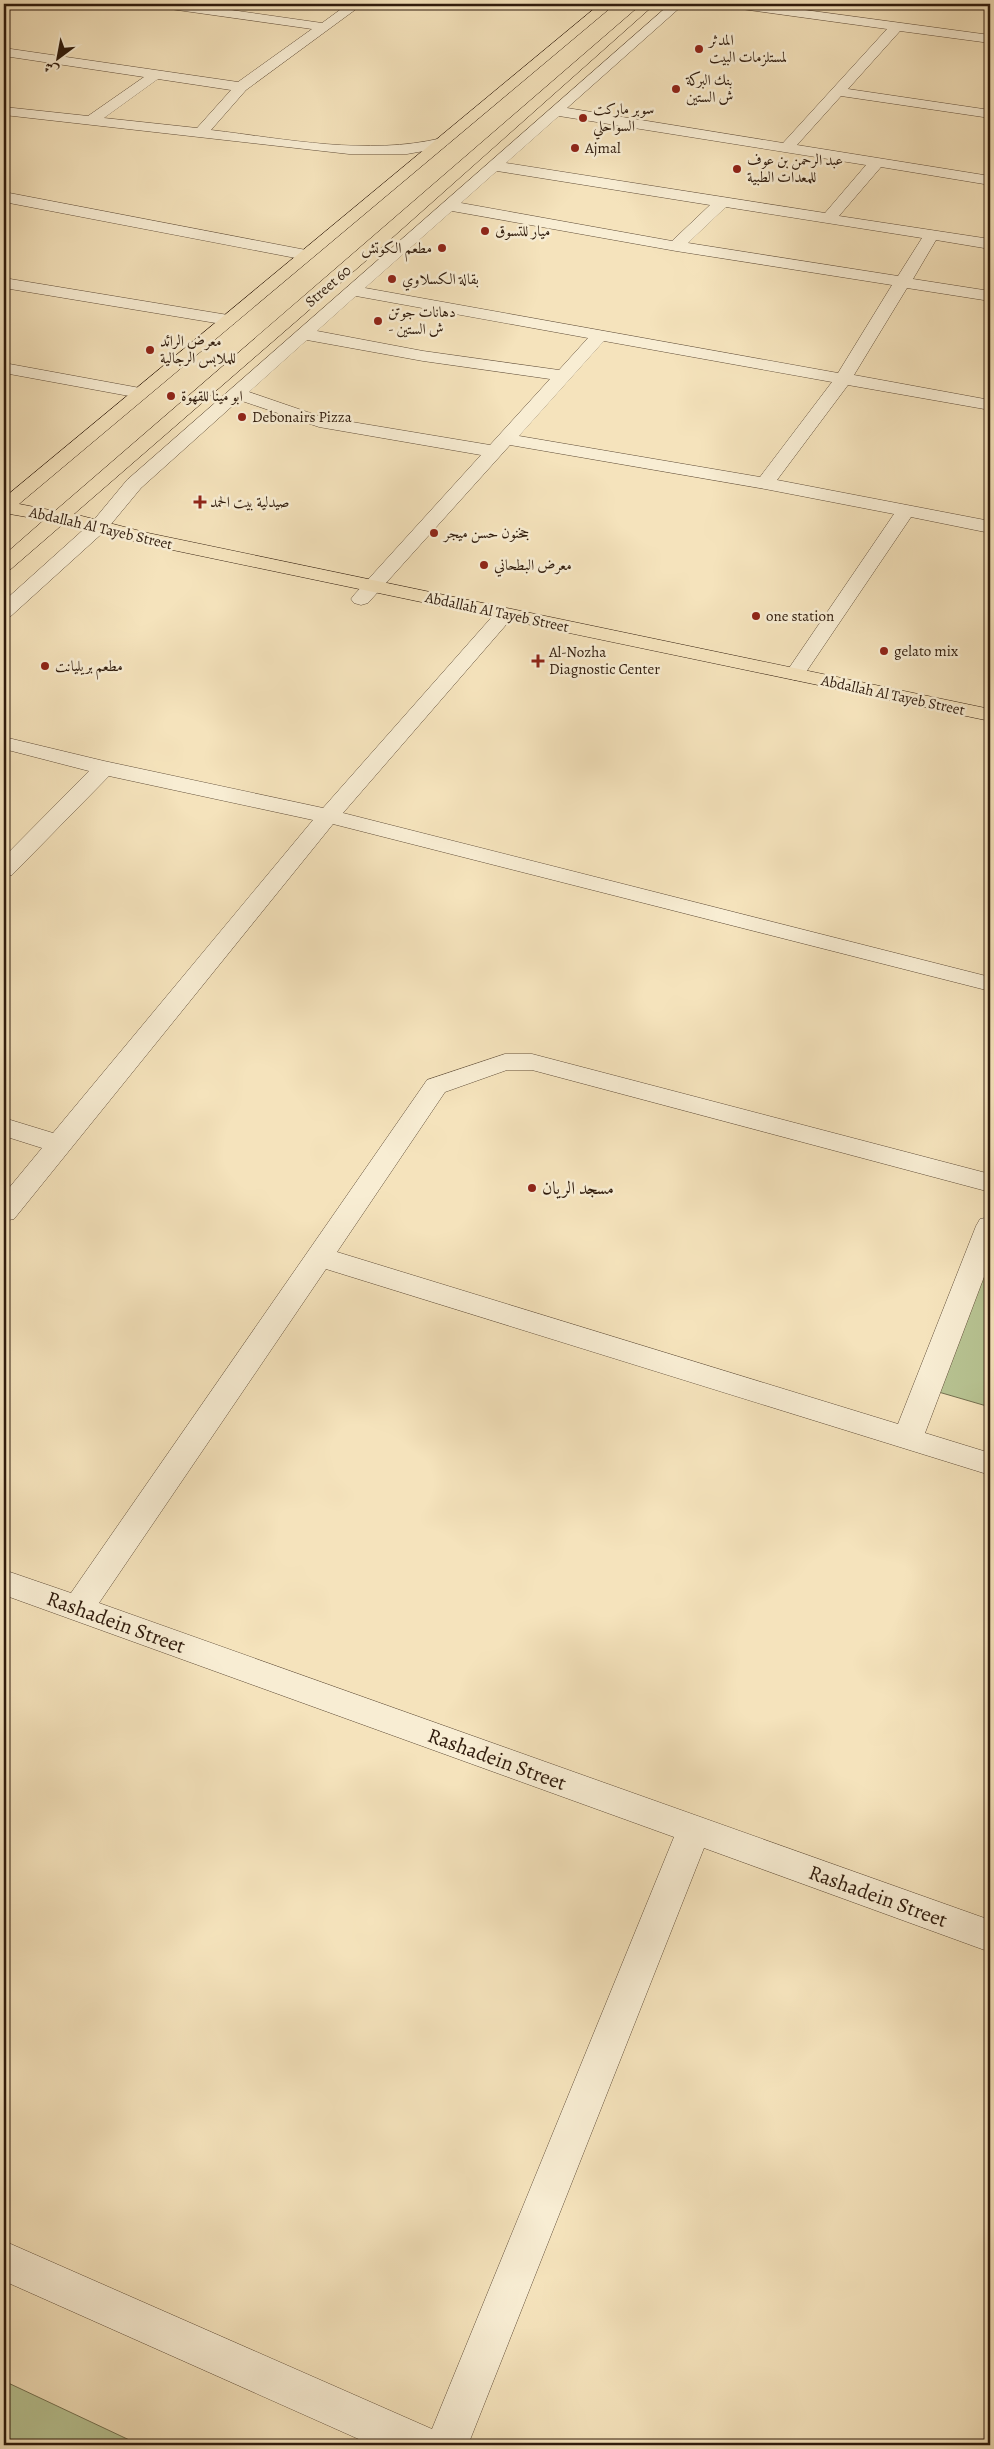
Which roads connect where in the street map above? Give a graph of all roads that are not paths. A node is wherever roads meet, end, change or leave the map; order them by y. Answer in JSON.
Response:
{"nodes":[{"id":1,"x":163,"y":4,"type":"edge"},
{"id":2,"x":356,"y":4,"type":"edge"},
{"id":3,"x":608,"y":4,"type":"edge"},
{"id":4,"x":649,"y":4,"type":"edge"},
{"id":5,"x":677,"y":4,"type":"edge"},
{"id":6,"x":734,"y":4,"type":"edge"},
{"id":7,"x":191,"y":6,"type":"edge"},
{"id":8,"x":324,"y":27,"type":"junction"},
{"id":9,"x":896,"y":27,"type":"junction"},
{"id":10,"x":990,"y":39,"type":"edge"},
{"id":11,"x":4,"y":52,"type":"edge"},
{"id":12,"x":156,"y":75,"type":"junction"},
{"id":13,"x":241,"y":88,"type":"junction"},
{"id":14,"x":836,"y":91,"type":"junction"},
{"id":15,"x":4,"y":111,"type":"edge"},
{"id":16,"x":556,"y":111,"type":"junction"},
{"id":17,"x":990,"y":114,"type":"edge"},
{"id":18,"x":91,"y":121,"type":"junction"},
{"id":19,"x":200,"y":133,"type":"junction"},
{"id":20,"x":442,"y":142,"type":"junction"},
{"id":21,"x":786,"y":148,"type":"junction"},
{"id":22,"x":349,"y":150,"type":"junction"},
{"id":23,"x":876,"y":163,"type":"junction"},
{"id":24,"x":494,"y":166,"type":"junction"},
{"id":25,"x":400,"y":177,"type":"junction"},
{"id":26,"x":990,"y":180,"type":"edge"},
{"id":27,"x":4,"y":197,"type":"edge"},
{"id":28,"x":722,"y":202,"type":"junction"},
{"id":29,"x":449,"y":206,"type":"junction"},
{"id":30,"x":829,"y":218,"type":"junction"},
{"id":31,"x":932,"y":234,"type":"junction"},
{"id":32,"x":378,"y":242,"type":"junction"},
{"id":33,"x":990,"y":244,"type":"edge"},
{"id":34,"x":404,"y":246,"type":"junction"},
{"id":35,"x":676,"y":246,"type":"junction"},
{"id":36,"x":306,"y":255,"type":"junction"},
{"id":37,"x":4,"y":283,"type":"edge"},
{"id":38,"x":902,"y":283,"type":"junction"},
{"id":39,"x":353,"y":291,"type":"junction"},
{"id":40,"x":990,"y":296,"type":"edge"},
{"id":41,"x":228,"y":320,"type":"junction"},
{"id":42,"x":304,"y":334,"type":"junction"},
{"id":43,"x":600,"y":335,"type":"junction"},
{"id":44,"x":4,"y":368,"type":"edge"},
{"id":45,"x":564,"y":376,"type":"junction"},
{"id":46,"x":843,"y":379,"type":"junction"},
{"id":47,"x":140,"y":393,"type":"junction"},
{"id":48,"x":238,"y":394,"type":"junction"},
{"id":49,"x":990,"y":405,"type":"edge"},
{"id":50,"x":501,"y":446,"type":"junction"},
{"id":51,"x":765,"y":484,"type":"junction"},
{"id":52,"x":4,"y":507,"type":"edge"},
{"id":53,"x":906,"y":511,"type":"junction"},
{"id":54,"x":58,"y":517,"type":"junction"},
{"id":55,"x":100,"y":525,"type":"junction"},
{"id":56,"x":4,"y":526,"type":"edge"},
{"id":57,"x":990,"y":527,"type":"edge"},
{"id":58,"x":41,"y":533,"type":"junction"},
{"id":59,"x":84,"y":541,"type":"junction"},
{"id":60,"x":4,"y":565,"type":"edge"},
{"id":61,"x":366,"y":593,"type":"junction"},
{"id":62,"x":4,"y":612,"type":"edge"},
{"id":63,"x":499,"y":621,"type":"junction"},
{"id":64,"x":795,"y":674,"type":"junction"},
{"id":65,"x":990,"y":715,"type":"edge"},
{"id":66,"x":990,"y":732,"type":"edge"},
{"id":67,"x":4,"y":743,"type":"edge"},
{"id":68,"x":104,"y":768,"type":"junction"},
{"id":69,"x":328,"y":816,"type":"junction"},
{"id":70,"x":4,"y":870,"type":"edge"},
{"id":71,"x":990,"y":984,"type":"edge"},
{"id":72,"x":4,"y":1127,"type":"edge"},
{"id":73,"x":59,"y":1144,"type":"junction"},
{"id":74,"x":990,"y":1183,"type":"edge"},
{"id":75,"x":4,"y":1212,"type":"edge"},
{"id":76,"x":990,"y":1226,"type":"edge"},
{"id":77,"x":320,"y":1257,"type":"junction"},
{"id":78,"x":907,"y":1439,"type":"junction"},
{"id":79,"x":990,"y":1464,"type":"edge"},
{"id":80,"x":4,"y":1582,"type":"edge"},
{"id":81,"x":78,"y":1609,"type":"junction"},
{"id":82,"x":694,"y":1830,"type":"junction"},
{"id":83,"x":990,"y":1936,"type":"edge"},
{"id":84,"x":4,"y":2260,"type":"edge"},
{"id":85,"x":420,"y":2445,"type":"edge"},
{"id":86,"x":447,"y":2445,"type":"edge"}],
"edges":[{"from":1,"to":7,"type":"street"},
{"from":2,"to":8,"type":"street"},
{"from":3,"to":20,"type":"main road"},
{"from":4,"to":32,"type":"main road","name":"Street 60"},
{"from":5,"to":16,"type":"street"},
{"from":6,"to":9,"type":"street"},
{"from":7,"to":8,"type":"street"},
{"from":8,"to":13,"type":"street"},
{"from":9,"to":10,"type":"street"},
{"from":9,"to":14,"type":"street"},
{"from":11,"to":12,"type":"street"},
{"from":12,"to":13,"type":"street"},
{"from":12,"to":18,"type":"street"},
{"from":13,"to":19,"type":"street"},
{"from":14,"to":17,"type":"street"},
{"from":14,"to":21,"type":"street"},
{"from":15,"to":18,"type":"street"},
{"from":16,"to":21,"type":"street"},
{"from":16,"to":24,"type":"street"},
{"from":18,"to":19,"type":"street"},
{"from":19,"to":22,"type":"street"},
{"from":20,"to":22,"type":"street"},
{"from":20,"to":25,"type":"main road"},
{"from":21,"to":23,"type":"street"},
{"from":22,"to":25,"type":"street"},
{"from":23,"to":26,"type":"street"},
{"from":23,"to":30,"type":"street"},
{"from":24,"to":28,"type":"street"},
{"from":24,"to":29,"type":"street"},
{"from":25,"to":36,"type":"main road"},
{"from":27,"to":36,"type":"street"},
{"from":28,"to":30,"type":"street"},
{"from":28,"to":35,"type":"street"},
{"from":29,"to":34,"type":"street"},
{"from":29,"to":35,"type":"street"},
{"from":30,"to":31,"type":"street"},
{"from":31,"to":33,"type":"street"},
{"from":31,"to":38,"type":"street"},
{"from":32,"to":34,"type":"main road"},
{"from":32,"to":54,"type":"main road","name":"Street 60"},
{"from":34,"to":39,"type":"street"},
{"from":35,"to":38,"type":"street"},
{"from":36,"to":41,"type":"main road"},
{"from":37,"to":41,"type":"street"},
{"from":38,"to":40,"type":"street"},
{"from":38,"to":46,"type":"street"},
{"from":39,"to":42,"type":"street"},
{"from":39,"to":43,"type":"street"},
{"from":41,"to":47,"type":"main road"},
{"from":42,"to":45,"type":"street"},
{"from":42,"to":48,"type":"street"},
{"from":43,"to":45,"type":"street"},
{"from":43,"to":46,"type":"street"},
{"from":44,"to":47,"type":"street"},
{"from":45,"to":50,"type":"street"},
{"from":46,"to":49,"type":"street"},
{"from":46,"to":51,"type":"street"},
{"from":47,"to":52,"type":"main road"},
{"from":48,"to":50,"type":"street"},
{"from":48,"to":55,"type":"street"},
{"from":50,"to":51,"type":"street"},
{"from":50,"to":61,"type":"street"},
{"from":51,"to":53,"type":"street"},
{"from":52,"to":54,"type":"main road","name":"Abdallah Al Tayeb Street"},
{"from":53,"to":57,"type":"street"},
{"from":53,"to":64,"type":"street"},
{"from":54,"to":55,"type":"main road","name":"Abdallah Al Tayeb Street"},
{"from":54,"to":58,"type":"main road","name":"Street 60"},
{"from":55,"to":59,"type":"street"},
{"from":55,"to":61,"type":"main road","name":"Abdallah Al Tayeb Street"},
{"from":56,"to":58,"type":"main road","name":"Abdallah Al Tayeb Street"},
{"from":58,"to":59,"type":"main road","name":"Abdallah Al Tayeb Street"},
{"from":58,"to":60,"type":"main road","name":"Street 60"},
{"from":59,"to":61,"type":"main road","name":"Abdallah Al Tayeb Street"},
{"from":59,"to":62,"type":"street"},
{"from":61,"to":63,"type":"main road","name":"Abdallah Al Tayeb Street"},
{"from":63,"to":64,"type":"main road","name":"Abdallah Al Tayeb Street"},
{"from":63,"to":66,"type":"main road","name":"Abdallah Al Tayeb Street"},
{"from":63,"to":69,"type":"street"},
{"from":64,"to":65,"type":"main road","name":"Abdallah Al Tayeb Street"},
{"from":67,"to":68,"type":"street"},
{"from":68,"to":69,"type":"street"},
{"from":68,"to":70,"type":"street"},
{"from":69,"to":71,"type":"street"},
{"from":69,"to":73,"type":"street"},
{"from":72,"to":73,"type":"street"},
{"from":73,"to":75,"type":"street"},
{"from":74,"to":77,"type":"street"},
{"from":76,"to":78,"type":"street"},
{"from":77,"to":78,"type":"street"},
{"from":77,"to":81,"type":"street"},
{"from":78,"to":79,"type":"street"},
{"from":80,"to":81,"type":"street","name":"Rashadein Street"},
{"from":81,"to":82,"type":"street","name":"Rashadein Street"},
{"from":82,"to":83,"type":"street","name":"Rashadein Street"},
{"from":82,"to":86,"type":"street"},
{"from":84,"to":85,"type":"street"}]}
